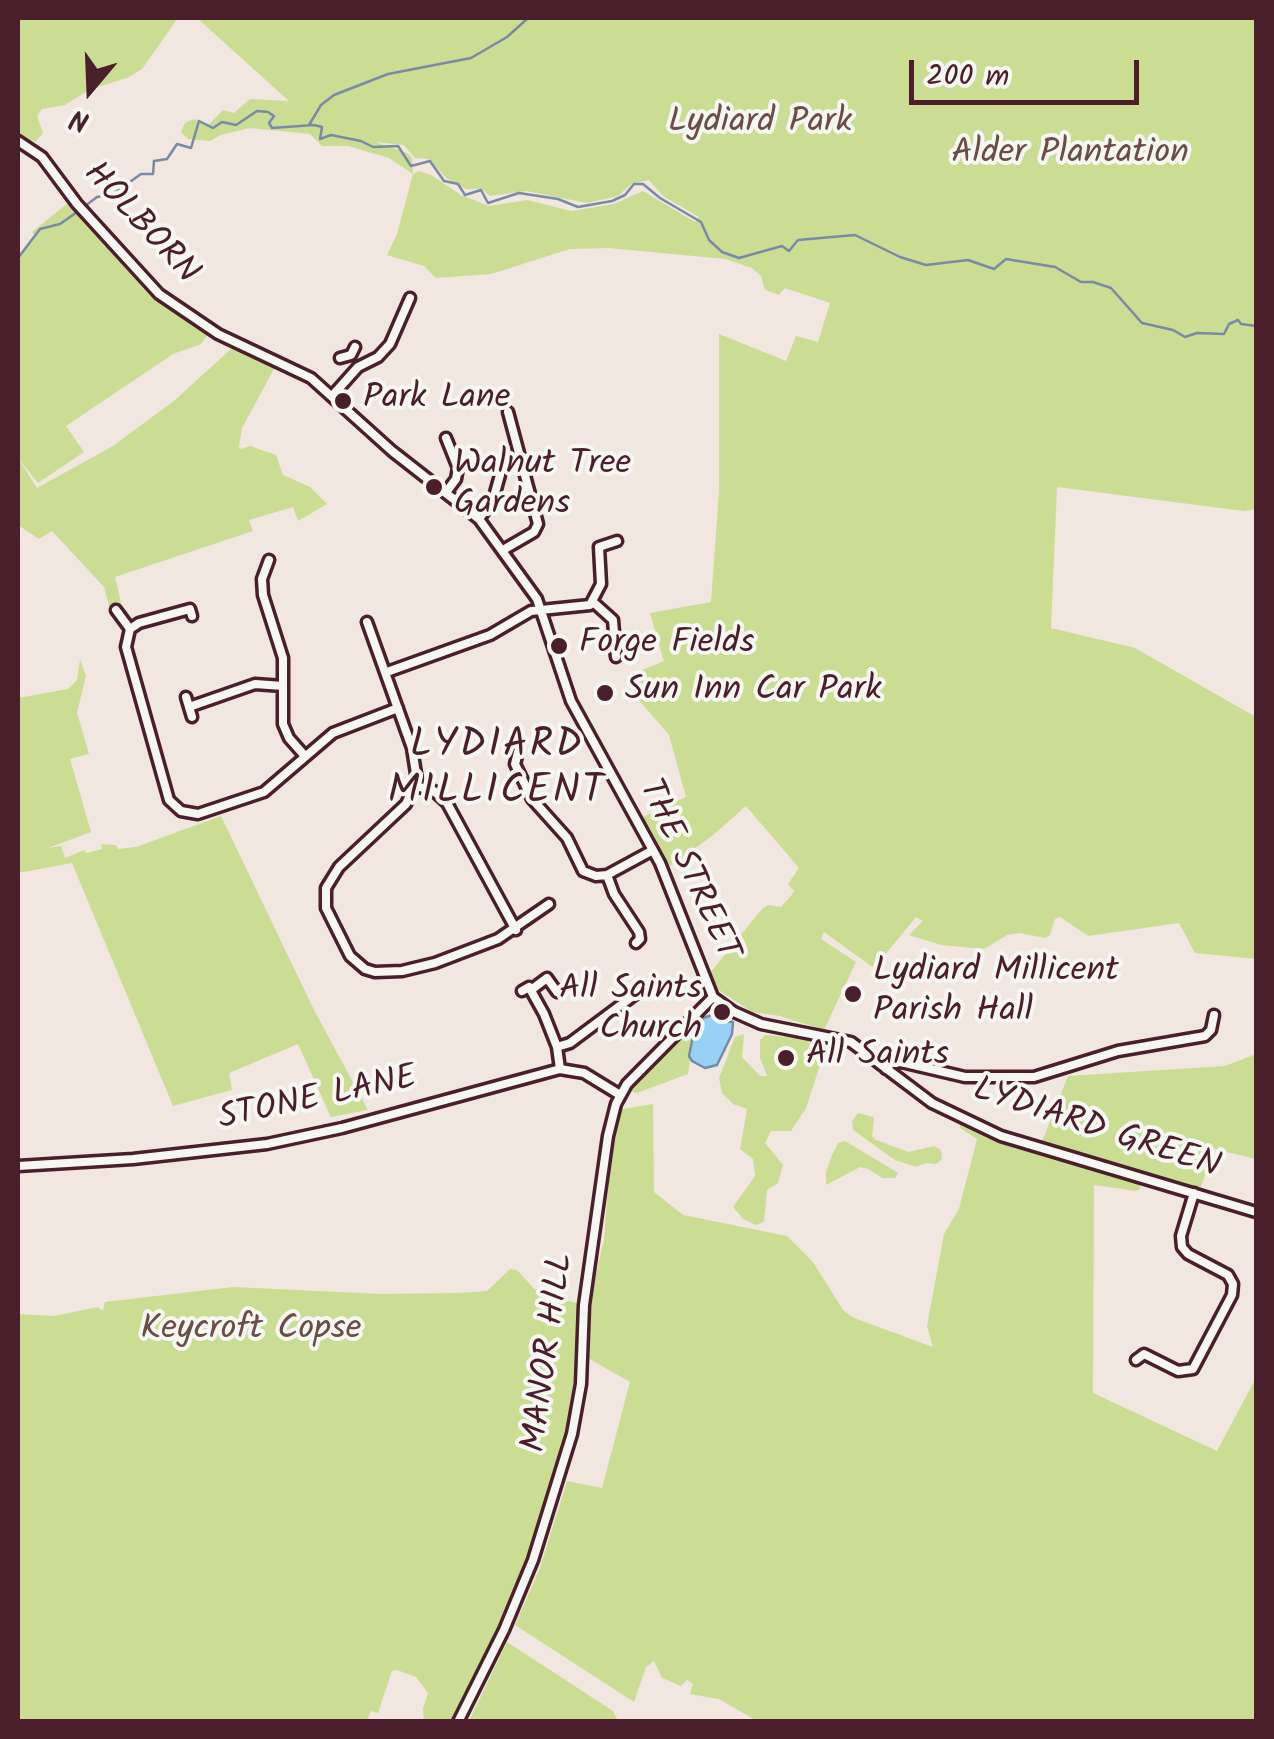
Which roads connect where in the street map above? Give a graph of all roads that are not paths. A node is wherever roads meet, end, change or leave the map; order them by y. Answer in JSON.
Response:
{"nodes":[{"id":1,"x":18,"y":142,"type":"edge"},
{"id":2,"x":410,"y":298,"type":"dead end"},
{"id":3,"x":340,"y":358,"type":"dead end"},
{"id":4,"x":358,"y":367,"type":"junction"},
{"id":5,"x":333,"y":395,"type":"junction"},
{"id":6,"x":508,"y":412,"type":"dead end"},
{"id":7,"x":446,"y":438,"type":"dead end"},
{"id":8,"x":500,"y":474,"type":"dead end"},
{"id":9,"x":446,"y":492,"type":"junction"},
{"id":10,"x":479,"y":519,"type":"junction"},
{"id":11,"x":616,"y":541,"type":"dead end"},
{"id":12,"x":503,"y":550,"type":"junction"},
{"id":13,"x":269,"y":560,"type":"dead end"},
{"id":14,"x":593,"y":602,"type":"junction"},
{"id":15,"x":190,"y":609,"type":"dead end"},
{"id":16,"x":542,"y":609,"type":"junction"},
{"id":17,"x":116,"y":610,"type":"dead end"},
{"id":18,"x":367,"y":622,"type":"dead end"},
{"id":19,"x":130,"y":628,"type":"junction"},
{"id":20,"x":616,"y":657,"type":"dead end"},
{"id":21,"x":387,"y":672,"type":"junction"},
{"id":22,"x":282,"y":686,"type":"junction"},
{"id":23,"x":186,"y":697,"type":"dead end"},
{"id":24,"x":189,"y":708,"type":"junction"},
{"id":25,"x":398,"y":708,"type":"junction"},
{"id":26,"x":192,"y":718,"type":"dead end"},
{"id":27,"x":304,"y":754,"type":"junction"},
{"id":28,"x":513,"y":756,"type":"dead end"},
{"id":29,"x":416,"y":786,"type":"junction"},
{"id":30,"x":654,"y":850,"type":"junction"},
{"id":31,"x":607,"y":875,"type":"junction"},
{"id":32,"x":549,"y":904,"type":"dead end"},
{"id":33,"x":516,"y":930,"type":"junction"},
{"id":34,"x":636,"y":943,"type":"dead end"},
{"id":35,"x":557,"y":992,"type":"dead end"},
{"id":36,"x":636,"y":992,"type":"dead end"},
{"id":37,"x":712,"y":998,"type":"junction"},
{"id":38,"x":1214,"y":1014,"type":"dead end"},
{"id":39,"x":761,"y":1024,"type":"joint"},
{"id":40,"x":557,"y":1048,"type":"junction"},
{"id":41,"x":560,"y":1069,"type":"junction"},
{"id":42,"x":886,"y":1069,"type":"junction"},
{"id":43,"x":620,"y":1095,"type":"junction"},
{"id":44,"x":18,"y":1166,"type":"edge"},
{"id":45,"x":1194,"y":1193,"type":"junction"},
{"id":46,"x":1256,"y":1212,"type":"edge"},
{"id":47,"x":1141,"y":1353,"type":"dead end"},
{"id":48,"x":458,"y":1722,"type":"edge"}],
"edges":[{"from":1,"to":5,"type":"street","name":"HOLBORN"},
{"from":2,"to":4,"type":"street"},
{"from":3,"to":4,"type":"street"},
{"from":4,"to":5,"type":"street"},
{"from":5,"to":9,"type":"street","name":"THE STREET"},
{"from":6,"to":12,"type":"street"},
{"from":7,"to":9,"type":"street"},
{"from":8,"to":10,"type":"street"},
{"from":9,"to":10,"type":"street","name":"THE STREET"},
{"from":10,"to":12,"type":"street","name":"THE STREET"},
{"from":11,"to":14,"type":"street"},
{"from":12,"to":16,"type":"street","name":"THE STREET"},
{"from":13,"to":22,"type":"street"},
{"from":14,"to":16,"type":"street"},
{"from":14,"to":20,"type":"street"},
{"from":15,"to":19,"type":"street"},
{"from":16,"to":21,"type":"street"},
{"from":16,"to":30,"type":"street","name":"THE STREET"},
{"from":17,"to":19,"type":"street"},
{"from":18,"to":21,"type":"street"},
{"from":19,"to":27,"type":"street"},
{"from":21,"to":25,"type":"street"},
{"from":22,"to":24,"type":"street"},
{"from":22,"to":27,"type":"street"},
{"from":23,"to":24,"type":"street"},
{"from":24,"to":26,"type":"street"},
{"from":25,"to":27,"type":"street"},
{"from":25,"to":29,"type":"street"},
{"from":28,"to":31,"type":"street"},
{"from":29,"to":33,"type":"street"},
{"from":29,"to":33,"type":"street"},
{"from":30,"to":31,"type":"street"},
{"from":30,"to":37,"type":"street","name":"THE STREET"},
{"from":31,"to":34,"type":"street"},
{"from":32,"to":33,"type":"street"},
{"from":35,"to":40,"type":"street"},
{"from":36,"to":40,"type":"street"},
{"from":37,"to":39,"type":"street","name":"THE STREET"},
{"from":37,"to":43,"type":"street"},
{"from":38,"to":42,"type":"street"},
{"from":39,"to":42,"type":"street","name":"LYDIARD GREEN"},
{"from":40,"to":41,"type":"street"},
{"from":41,"to":43,"type":"street"},
{"from":41,"to":44,"type":"street","name":"STONE LANE"},
{"from":42,"to":45,"type":"street","name":"LYDIARD GREEN"},
{"from":43,"to":48,"type":"street","name":"MANOR HILL"},
{"from":45,"to":46,"type":"street","name":"LYDIARD GREEN"},
{"from":45,"to":47,"type":"street"}]}
